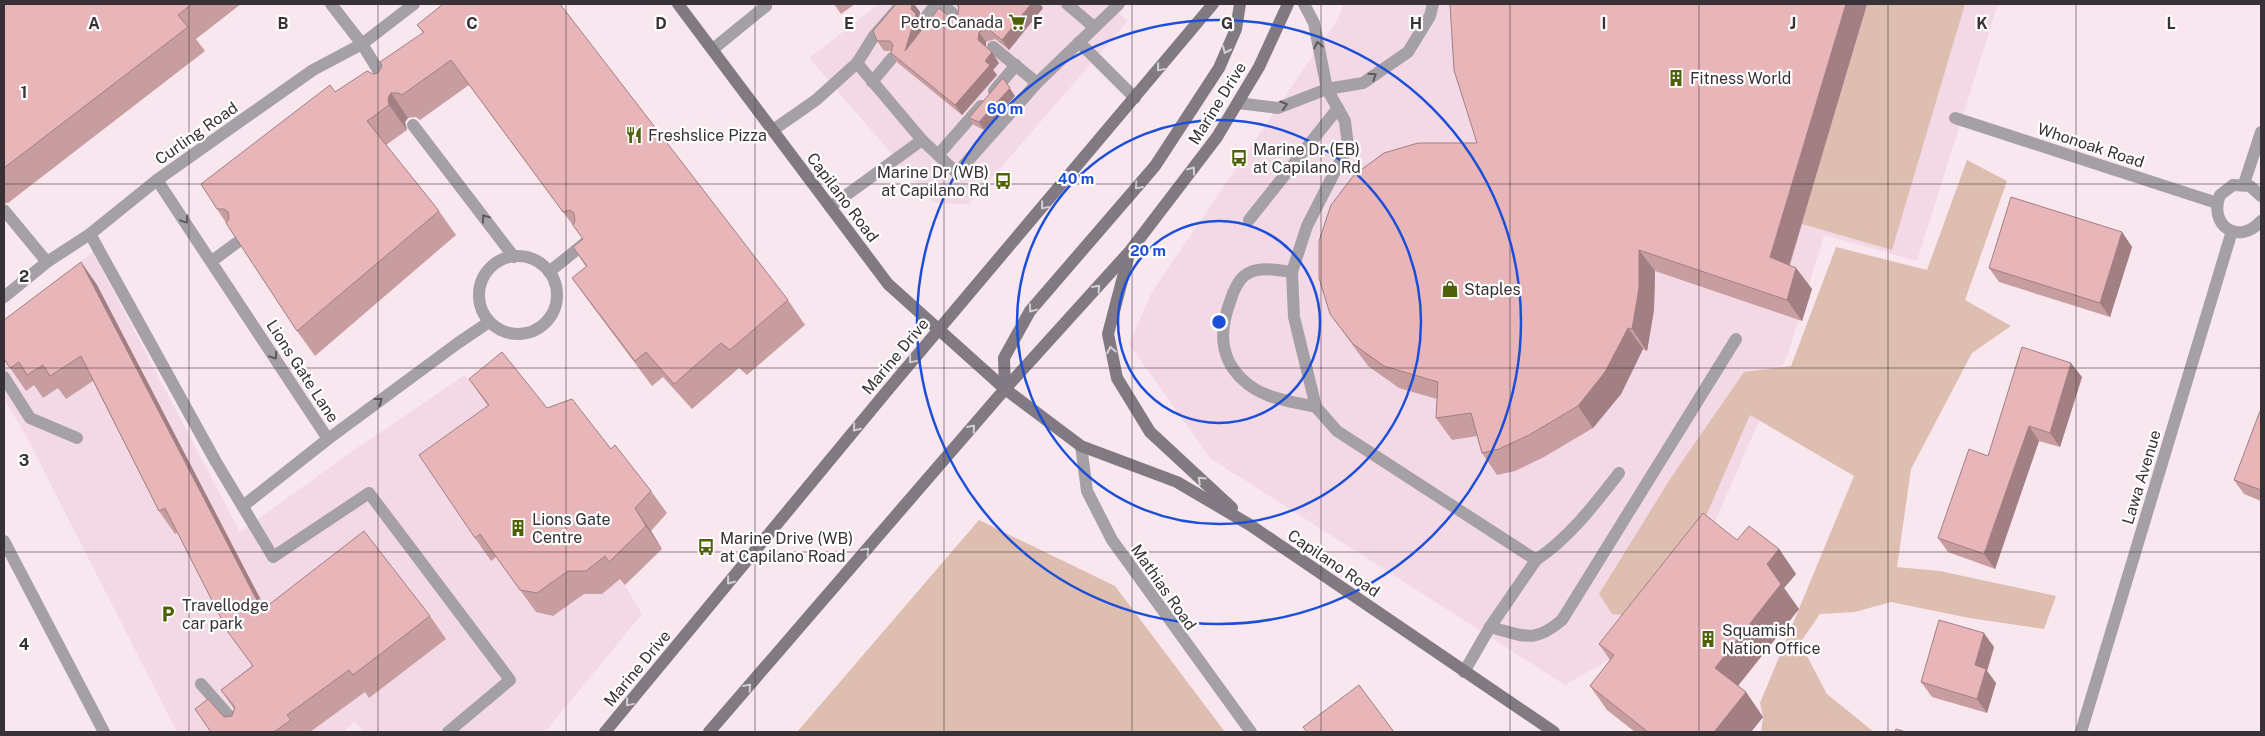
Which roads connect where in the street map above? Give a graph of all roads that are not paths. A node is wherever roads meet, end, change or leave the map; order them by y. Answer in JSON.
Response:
{"nodes":[{"id":1,"x":331,"y":4,"type":"edge"},
{"id":2,"x":414,"y":4,"type":"edge"},
{"id":3,"x":678,"y":4,"type":"edge"},
{"id":4,"x":765,"y":4,"type":"edge"},
{"id":5,"x":902,"y":4,"type":"edge"},
{"id":6,"x":936,"y":4,"type":"edge"},
{"id":7,"x":942,"y":4,"type":"edge"},
{"id":8,"x":1068,"y":4,"type":"edge"},
{"id":9,"x":1119,"y":4,"type":"edge"},
{"id":10,"x":1213,"y":4,"type":"edge"},
{"id":11,"x":1240,"y":4,"type":"edge"},
{"id":12,"x":1288,"y":4,"type":"edge"},
{"id":13,"x":1304,"y":4,"type":"edge"},
{"id":14,"x":1433,"y":4,"type":"edge"},
{"id":15,"x":926,"y":17,"type":"dead end"},
{"id":16,"x":960,"y":19,"type":"edge"},
{"id":17,"x":1094,"y":27,"type":"junction"},
{"id":18,"x":1079,"y":42,"type":"junction"},
{"id":19,"x":362,"y":44,"type":"junction"},
{"id":20,"x":993,"y":47,"type":"dead end"},
{"id":21,"x":713,"y":50,"type":"junction"},
{"id":22,"x":892,"y":58,"type":"edge"},
{"id":23,"x":857,"y":63,"type":"junction"},
{"id":24,"x":1016,"y":65,"type":"junction"},
{"id":25,"x":872,"y":82,"type":"junction"},
{"id":26,"x":1037,"y":83,"type":"junction"},
{"id":27,"x":1327,"y":89,"type":"junction"},
{"id":28,"x":391,"y":91,"type":"edge"},
{"id":29,"x":1135,"y":98,"type":"junction"},
{"id":30,"x":1238,"y":103,"type":"junction"},
{"id":31,"x":1338,"y":108,"type":"junction"},
{"id":32,"x":1955,"y":118,"type":"dead end"},
{"id":33,"x":413,"y":126,"type":"dead end"},
{"id":34,"x":773,"y":130,"type":"junction"},
{"id":35,"x":2261,"y":132,"type":"edge"},
{"id":36,"x":922,"y":140,"type":"junction"},
{"id":37,"x":938,"y":155,"type":"junction"},
{"id":38,"x":157,"y":180,"type":"junction"},
{"id":39,"x":2244,"y":184,"type":"junction"},
{"id":40,"x":2261,"y":196,"type":"edge"},
{"id":41,"x":2217,"y":203,"type":"junction"},
{"id":42,"x":830,"y":207,"type":"junction"},
{"id":43,"x":4,"y":210,"type":"edge"},
{"id":44,"x":1249,"y":220,"type":"dead end"},
{"id":45,"x":2261,"y":220,"type":"edge"},
{"id":46,"x":2232,"y":231,"type":"junction"},
{"id":47,"x":90,"y":234,"type":"junction"},
{"id":48,"x":239,"y":241,"type":"edge"},
{"id":49,"x":585,"y":243,"type":"edge"},
{"id":50,"x":1130,"y":251,"type":"junction"},
{"id":51,"x":515,"y":257,"type":"junction"},
{"id":52,"x":212,"y":261,"type":"junction"},
{"id":53,"x":47,"y":262,"type":"junction"},
{"id":54,"x":549,"y":272,"type":"junction"},
{"id":55,"x":1292,"y":272,"type":"junction"},
{"id":56,"x":4,"y":297,"type":"edge"},
{"id":57,"x":489,"y":322,"type":"junction"},
{"id":58,"x":938,"y":330,"type":"junction"},
{"id":59,"x":1736,"y":339,"type":"dead end"},
{"id":60,"x":4,"y":378,"type":"edge"},
{"id":61,"x":1005,"y":389,"type":"junction"},
{"id":62,"x":1316,"y":407,"type":"junction"},
{"id":63,"x":76,"y":438,"type":"dead end"},
{"id":64,"x":328,"y":439,"type":"junction"},
{"id":65,"x":1081,"y":446,"type":"junction"},
{"id":66,"x":1619,"y":473,"type":"dead end"},
{"id":67,"x":243,"y":506,"type":"junction"},
{"id":68,"x":1250,"y":525,"type":"junction"},
{"id":69,"x":4,"y":541,"type":"edge"},
{"id":70,"x":1536,"y":560,"type":"junction"},
{"id":71,"x":1490,"y":627,"type":"junction"},
{"id":72,"x":1464,"y":672,"type":"junction"},
{"id":73,"x":201,"y":684,"type":"dead end"},
{"id":74,"x":104,"y":732,"type":"edge"},
{"id":75,"x":243,"y":732,"type":"edge"},
{"id":76,"x":448,"y":732,"type":"edge"},
{"id":77,"x":605,"y":732,"type":"edge"},
{"id":78,"x":709,"y":732,"type":"edge"},
{"id":79,"x":1251,"y":732,"type":"edge"},
{"id":80,"x":1554,"y":732,"type":"edge"},
{"id":81,"x":2081,"y":732,"type":"edge"}],
"edges":[{"from":1,"to":19,"type":"street"},
{"from":2,"to":19,"type":"street","name":"Curling Road"},
{"from":3,"to":21,"type":"main road","name":"Capilano Road"},
{"from":4,"to":21,"type":"street"},
{"from":5,"to":23,"type":"street"},
{"from":6,"to":15,"type":"street"},
{"from":7,"to":16,"type":"street"},
{"from":8,"to":17,"type":"street"},
{"from":9,"to":17,"type":"street"},
{"from":10,"to":29,"type":"main road","name":"Marine Drive","one_way":true},
{"from":11,"to":61,"type":"main road","one_way":true},
{"from":12,"to":30,"type":"main road","name":"Marine Drive"},
{"from":27,"to":13,"type":"street","one_way":true},
{"from":27,"to":14,"type":"street","one_way":true},
{"from":17,"to":18,"type":"street"},
{"from":18,"to":26,"type":"street"},
{"from":18,"to":29,"type":"street"},
{"from":19,"to":28,"type":"street"},
{"from":19,"to":38,"type":"street","name":"Curling Road"},
{"from":20,"to":24,"type":"street"},
{"from":21,"to":34,"type":"main road","name":"Capilano Road"},
{"from":22,"to":25,"type":"street"},
{"from":23,"to":25,"type":"street"},
{"from":23,"to":34,"type":"street"},
{"from":24,"to":26,"type":"street"},
{"from":24,"to":37,"type":"street"},
{"from":25,"to":36,"type":"street"},
{"from":26,"to":37,"type":"street"},
{"from":30,"to":27,"type":"street","one_way":true},
{"from":27,"to":31,"type":"street"},
{"from":29,"to":58,"type":"main road","name":"Marine Drive","one_way":true},
{"from":50,"to":30,"type":"main road","name":"Marine Drive","one_way":true},
{"from":31,"to":44,"type":"street"},
{"from":31,"to":55,"type":"street"},
{"from":32,"to":41,"type":"street","name":"Whonoak Road"},
{"from":51,"to":33,"type":"street","one_way":true},
{"from":34,"to":42,"type":"main road","name":"Capilano Road"},
{"from":35,"to":39,"type":"street"},
{"from":36,"to":37,"type":"street"},
{"from":36,"to":42,"type":"street"},
{"from":38,"to":47,"type":"street","name":"Curling Road"},
{"from":38,"to":52,"type":"street","name":"Lions Gate Lane","one_way":true},
{"from":39,"to":40,"type":"street"},
{"from":39,"to":41,"type":"street"},
{"from":41,"to":46,"type":"street"},
{"from":42,"to":58,"type":"main road","name":"Capilano Road"},
{"from":43,"to":53,"type":"street"},
{"from":45,"to":46,"type":"street"},
{"from":46,"to":81,"type":"street","name":"Lawa Avenue"},
{"from":47,"to":53,"type":"street","name":"Curling Road"},
{"from":47,"to":67,"type":"street"},
{"from":48,"to":52,"type":"street"},
{"from":49,"to":54,"type":"street"},
{"from":61,"to":50,"type":"main road","name":"Marine Drive","one_way":true},
{"from":68,"to":50,"type":"main road","one_way":true},
{"from":51,"to":54,"type":"street"},
{"from":51,"to":57,"type":"street"},
{"from":52,"to":64,"type":"street","name":"Lions Gate Lane","one_way":true},
{"from":53,"to":56,"type":"street","name":"Curling Road"},
{"from":54,"to":57,"type":"street"},
{"from":55,"to":62,"type":"street"},
{"from":55,"to":62,"type":"street"},
{"from":64,"to":57,"type":"street","name":"Lions Gate Lane","one_way":true},
{"from":58,"to":61,"type":"main road","name":"Capilano Road"},
{"from":58,"to":77,"type":"main road","name":"Marine Drive","one_way":true},
{"from":59,"to":71,"type":"street"},
{"from":60,"to":63,"type":"street"},
{"from":61,"to":65,"type":"main road","name":"Capilano Road"},
{"from":78,"to":61,"type":"main road","name":"Marine Drive","one_way":true},
{"from":62,"to":70,"type":"street"},
{"from":64,"to":67,"type":"street"},
{"from":65,"to":68,"type":"main road","name":"Capilano Road"},
{"from":65,"to":79,"type":"street","name":"Mathias Road"},
{"from":66,"to":70,"type":"street"},
{"from":67,"to":76,"type":"street"},
{"from":68,"to":72,"type":"main road","name":"Capilano Road"},
{"from":69,"to":74,"type":"street"},
{"from":70,"to":71,"type":"street"},
{"from":71,"to":72,"type":"street"},
{"from":72,"to":80,"type":"main road","name":"Capilano Road"},
{"from":73,"to":75,"type":"street"}]}
